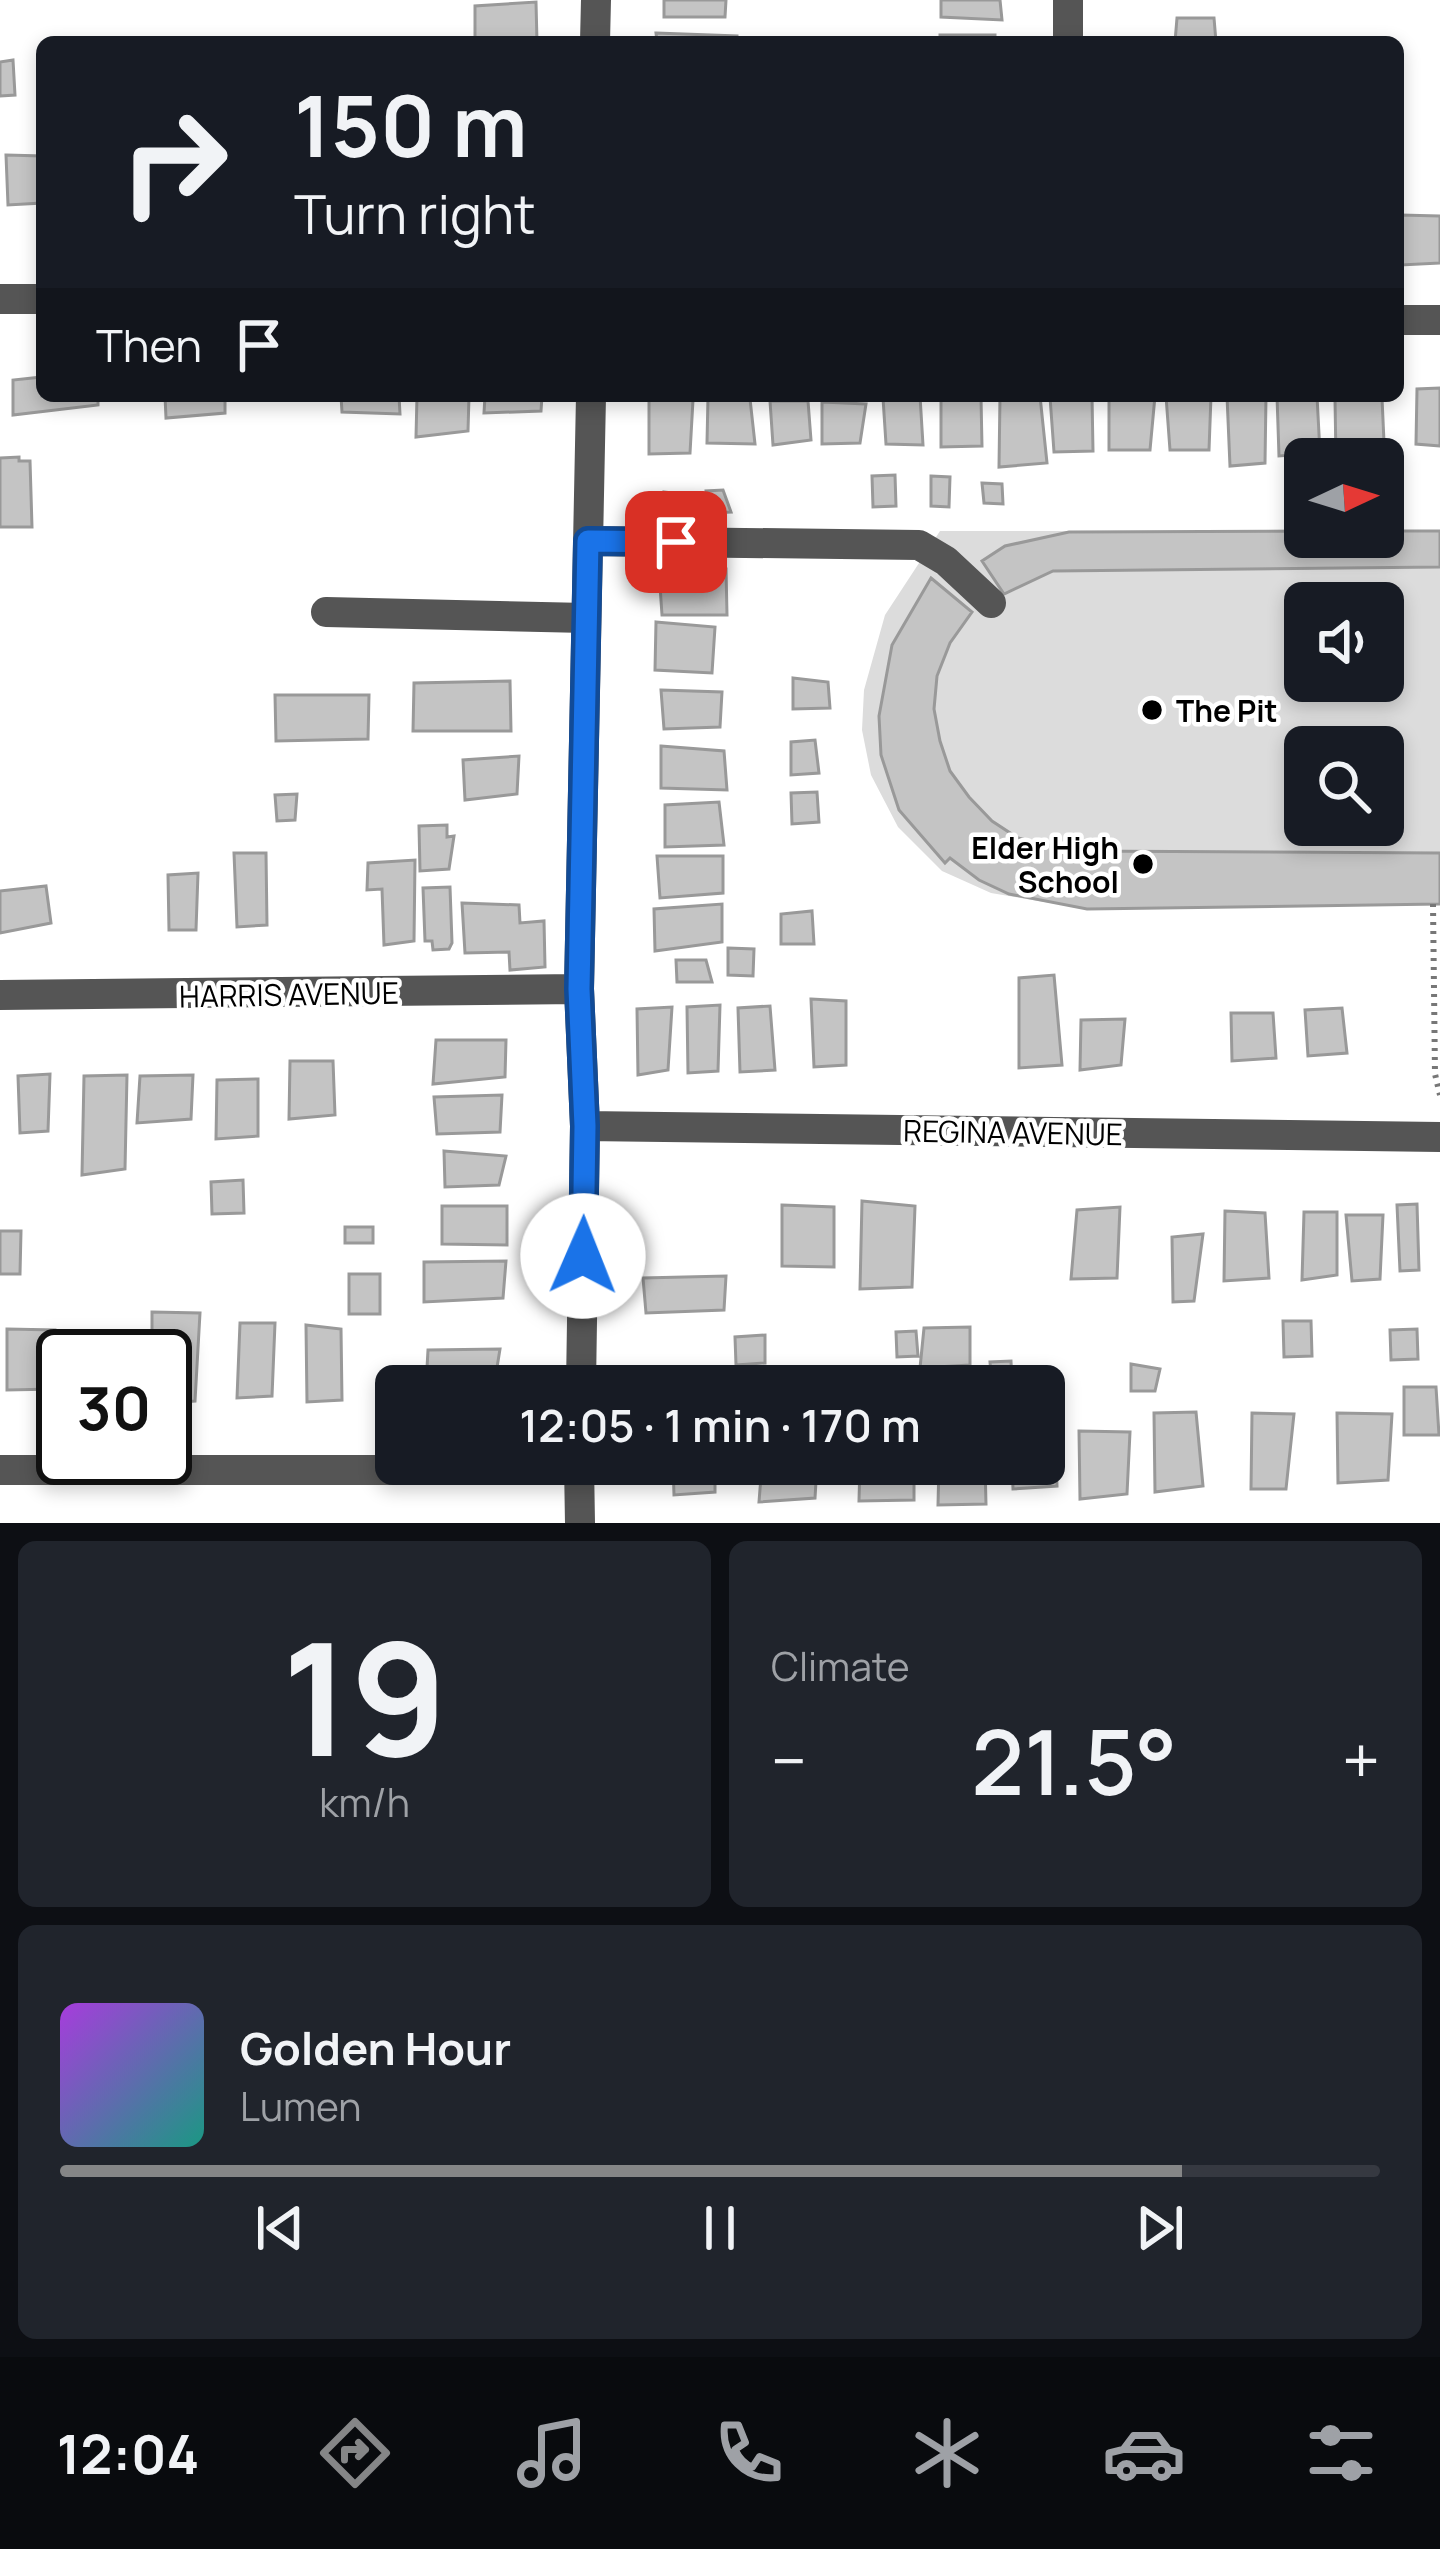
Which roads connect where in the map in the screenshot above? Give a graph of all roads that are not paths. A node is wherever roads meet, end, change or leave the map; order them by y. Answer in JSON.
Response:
{"nodes":[{"id":1,"x":596,"y":0,"type":"edge"},
{"id":2,"x":1068,"y":0,"type":"edge"},
{"id":3,"x":595,"y":36,"type":"edge"},
{"id":4,"x":1068,"y":36,"type":"edge"},
{"id":5,"x":0,"y":299,"type":"edge"},
{"id":6,"x":36,"y":299,"type":"edge"},
{"id":7,"x":1404,"y":320,"type":"edge"},
{"id":8,"x":1440,"y":320,"type":"edge"},
{"id":9,"x":591,"y":402,"type":"edge"},
{"id":10,"x":588,"y":541,"type":"junction"},
{"id":11,"x":991,"y":603,"type":"dead end"},
{"id":12,"x":326,"y":612,"type":"dead end"},
{"id":13,"x":586,"y":618,"type":"junction"},
{"id":14,"x":579,"y":989,"type":"junction"},
{"id":15,"x":0,"y":995,"type":"edge"},
{"id":16,"x":585,"y":1126,"type":"junction"},
{"id":17,"x":1440,"y":1137,"type":"edge"},
{"id":18,"x":580,"y":1365,"type":"edge"},
{"id":19,"x":375,"y":1468,"type":"edge"},
{"id":20,"x":0,"y":1470,"type":"edge"},
{"id":21,"x":579,"y":1485,"type":"edge"},
{"id":22,"x":580,"y":1523,"type":"edge"}],
"edges":[{"from":1,"to":3,"type":"street"},
{"from":2,"to":4,"type":"street"},
{"from":5,"to":6,"type":"street"},
{"from":7,"to":8,"type":"street"},
{"from":9,"to":10,"type":"street"},
{"from":10,"to":11,"type":"street"},
{"from":10,"to":13,"type":"street"},
{"from":12,"to":13,"type":"street"},
{"from":13,"to":14,"type":"street"},
{"from":14,"to":15,"type":"street","name":"HARRIS AVENUE"},
{"from":14,"to":16,"type":"street"},
{"from":16,"to":17,"type":"street","name":"REGINA AVENUE"},
{"from":16,"to":18,"type":"street"},
{"from":19,"to":20,"type":"street"},
{"from":21,"to":22,"type":"street"}]}
